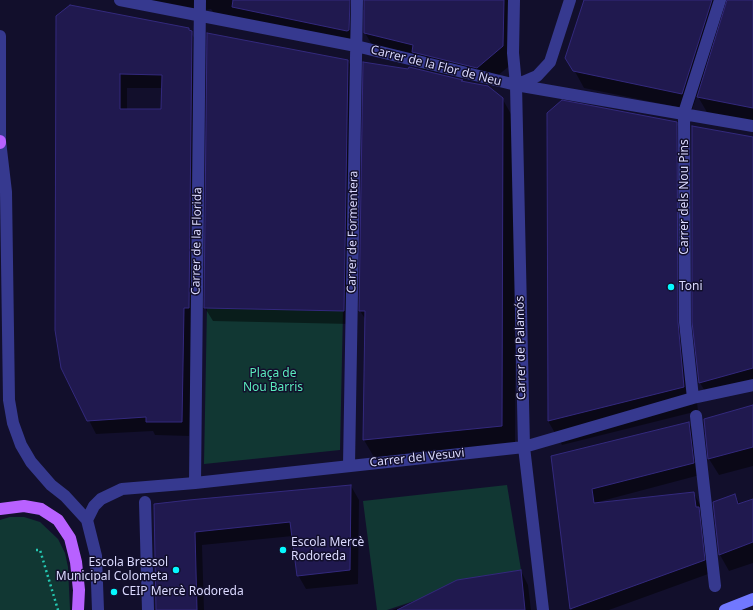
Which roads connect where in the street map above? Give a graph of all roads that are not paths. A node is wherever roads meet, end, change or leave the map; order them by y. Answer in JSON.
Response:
{"nodes":[{"id":1,"x":120,"y":0,"type":"edge"},
{"id":2,"x":200,"y":0,"type":"edge"},
{"id":3,"x":357,"y":0,"type":"edge"},
{"id":4,"x":514,"y":0,"type":"edge"},
{"id":5,"x":570,"y":0,"type":"edge"},
{"id":6,"x":720,"y":0,"type":"edge"},
{"id":7,"x":200,"y":15,"type":"junction"},
{"id":8,"x":0,"y":36,"type":"edge"},
{"id":9,"x":356,"y":46,"type":"junction"},
{"id":10,"x":516,"y":85,"type":"junction"},
{"id":11,"x":684,"y":112,"type":"junction"},
{"id":12,"x":753,"y":126,"type":"edge"},
{"id":13,"x":0,"y":142,"type":"edge"},
{"id":14,"x":753,"y":385,"type":"edge"},
{"id":15,"x":694,"y":398,"type":"junction"},
{"id":16,"x":696,"y":416,"type":"dead end"},
{"id":17,"x":524,"y":447,"type":"junction"},
{"id":18,"x":349,"y":465,"type":"junction"},
{"id":19,"x":195,"y":483,"type":"junction"},
{"id":20,"x":145,"y":502,"type":"dead end"},
{"id":21,"x":0,"y":509,"type":"edge"},
{"id":22,"x":87,"y":520,"type":"junction"},
{"id":23,"x":715,"y":586,"type":"dead end"},
{"id":24,"x":753,"y":599,"type":"edge"},
{"id":25,"x":78,"y":610,"type":"edge"},
{"id":26,"x":98,"y":610,"type":"edge"},
{"id":27,"x":148,"y":610,"type":"edge"},
{"id":28,"x":543,"y":610,"type":"edge"},
{"id":29,"x":724,"y":610,"type":"edge"}],
"edges":[{"from":1,"to":7,"type":"street","name":"Carrer de la Flor de Neu"},
{"from":2,"to":7,"type":"street","name":"Carrer de la Florida"},
{"from":3,"to":9,"type":"street","name":"Carrer de Formentera"},
{"from":4,"to":10,"type":"street","name":"Carrer de Palamós"},
{"from":5,"to":10,"type":"street"},
{"from":6,"to":11,"type":"street","name":"Carrer dels Nou Pins"},
{"from":7,"to":9,"type":"street","name":"Carrer de la Flor de Neu"},
{"from":7,"to":19,"type":"street","name":"Carrer de la Florida"},
{"from":8,"to":13,"type":"street"},
{"from":9,"to":10,"type":"street","name":"Carrer de la Flor de Neu"},
{"from":9,"to":18,"type":"street","name":"Carrer de Formentera"},
{"from":10,"to":11,"type":"street","name":"Carrer de la Flor de Neu"},
{"from":10,"to":17,"type":"street","name":"Carrer de Palamós"},
{"from":11,"to":12,"type":"street","name":"Carrer de la Flor de Neu"},
{"from":11,"to":15,"type":"street","name":"Carrer dels Nou Pins"},
{"from":13,"to":22,"type":"street"},
{"from":14,"to":15,"type":"street","name":"Carrer del Vesuvi"},
{"from":15,"to":17,"type":"street","name":"Carrer del Vesuvi"},
{"from":16,"to":23,"type":"street"},
{"from":17,"to":18,"type":"street","name":"Carrer del Vesuvi"},
{"from":17,"to":28,"type":"street","name":"Carrer de Palamós"},
{"from":18,"to":19,"type":"street","name":"Carrer del Vesuvi"},
{"from":19,"to":22,"type":"street","name":"Carrer del Vesuvi"},
{"from":20,"to":27,"type":"street"},
{"from":21,"to":25,"type":"main road"},
{"from":22,"to":26,"type":"street"},
{"from":24,"to":29,"type":"street"}]}
